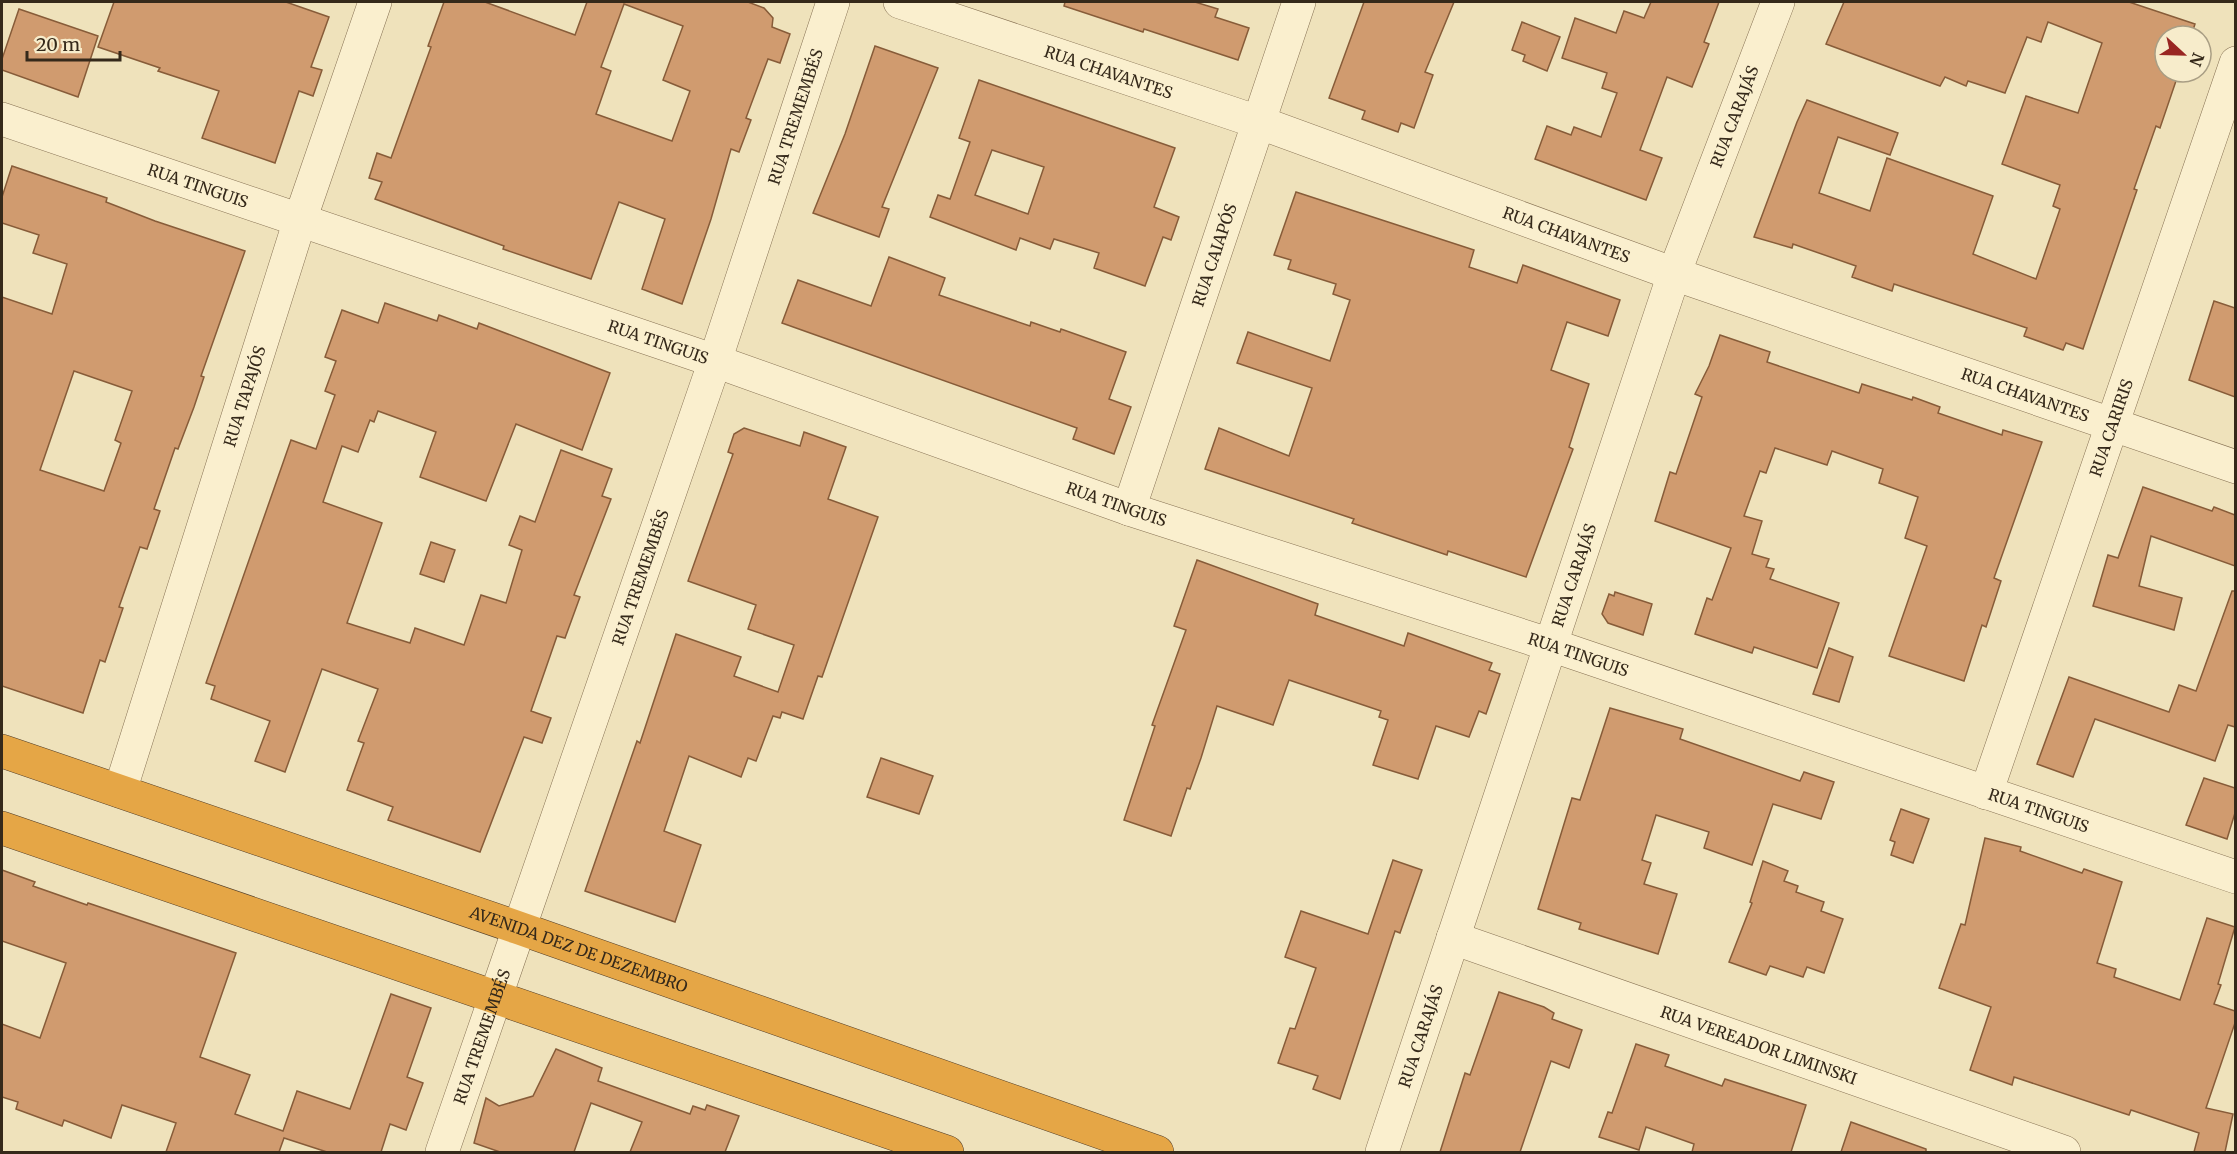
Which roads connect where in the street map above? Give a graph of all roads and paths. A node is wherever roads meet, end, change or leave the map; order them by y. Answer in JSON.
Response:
{"nodes":[{"id":1,"x":375,"y":2,"type":"edge"},
{"id":2,"x":833,"y":2,"type":"edge"},
{"id":3,"x":900,"y":2,"type":"edge"},
{"id":4,"x":1299,"y":2,"type":"edge"},
{"id":5,"x":1778,"y":2,"type":"edge"},
{"id":6,"x":2235,"y":63,"type":"edge"},
{"id":7,"x":2,"y":118,"type":"edge"},
{"id":8,"x":1258,"y":122,"type":"junction"},
{"id":9,"x":300,"y":220,"type":"junction"},
{"id":10,"x":1674,"y":274,"type":"junction"},
{"id":11,"x":715,"y":361,"type":"junction"},
{"id":12,"x":2112,"y":423,"type":"junction"},
{"id":13,"x":2235,"y":467,"type":"edge"},
{"id":14,"x":1129,"y":509,"type":"junction"},
{"id":15,"x":1551,"y":645,"type":"junction"},
{"id":16,"x":2,"y":751,"type":"edge"},
{"id":17,"x":120,"y":791,"type":"junction"},
{"id":18,"x":1986,"y":793,"type":"junction"},
{"id":19,"x":2,"y":828,"type":"edge"},
{"id":20,"x":2235,"y":878,"type":"edge"},
{"id":21,"x":519,"y":928,"type":"junction"},
{"id":22,"x":1453,"y":938,"type":"junction"},
{"id":23,"x":496,"y":996,"type":"junction"},
{"id":24,"x":913,"y":1147,"type":"edge"},
{"id":25,"x":442,"y":1152,"type":"edge"},
{"id":26,"x":947,"y":1152,"type":"edge"},
{"id":27,"x":1157,"y":1152,"type":"edge"},
{"id":28,"x":1382,"y":1152,"type":"edge"},
{"id":29,"x":2064,"y":1152,"type":"edge"}],
"edges":[{"from":1,"to":9,"type":"street","name":"RUA TAPAJÓS"},
{"from":2,"to":11,"type":"street","name":"RUA TREMEMBÉS"},
{"from":3,"to":8,"type":"street","name":"RUA CHAVANTES"},
{"from":4,"to":8,"type":"street","name":"RUA CAIAPÓS"},
{"from":5,"to":10,"type":"street","name":"RUA CARAJÁS"},
{"from":6,"to":12,"type":"street","name":"RUA CARIRIS"},
{"from":7,"to":9,"type":"street","name":"RUA TINGUIS"},
{"from":8,"to":10,"type":"street","name":"RUA CHAVANTES"},
{"from":8,"to":14,"type":"street","name":"RUA CAIAPÓS"},
{"from":9,"to":11,"type":"street","name":"RUA TINGUIS"},
{"from":9,"to":17,"type":"street","name":"RUA TAPAJÓS"},
{"from":10,"to":12,"type":"street","name":"RUA CHAVANTES"},
{"from":10,"to":15,"type":"street","name":"RUA CARAJÁS"},
{"from":11,"to":14,"type":"street","name":"RUA TINGUIS"},
{"from":11,"to":21,"type":"street","name":"RUA TREMEMBÉS"},
{"from":12,"to":13,"type":"street","name":"RUA CHAVANTES"},
{"from":12,"to":18,"type":"street","name":"RUA CARIRIS"},
{"from":14,"to":15,"type":"street","name":"RUA TINGUIS"},
{"from":15,"to":18,"type":"street","name":"RUA TINGUIS"},
{"from":15,"to":22,"type":"street","name":"RUA CARAJÁS"},
{"from":16,"to":17,"type":"highway","name":"AVENIDA DEZ DE DEZEMBRO"},
{"from":17,"to":21,"type":"highway","name":"AVENIDA DEZ DE DEZEMBRO"},
{"from":18,"to":20,"type":"street","name":"RUA TINGUIS"},
{"from":19,"to":23,"type":"highway"},
{"from":21,"to":23,"type":"street","name":"RUA TREMEMBÉS"},
{"from":21,"to":27,"type":"highway","name":"AVENIDA DEZ DE DEZEMBRO"},
{"from":22,"to":28,"type":"street","name":"RUA CARAJÁS"},
{"from":22,"to":29,"type":"street","name":"RUA VEREADOR LIMINSKI"},
{"from":23,"to":24,"type":"highway"},
{"from":23,"to":25,"type":"street","name":"RUA TREMEMBÉS"},
{"from":24,"to":26,"type":"highway"}]}
